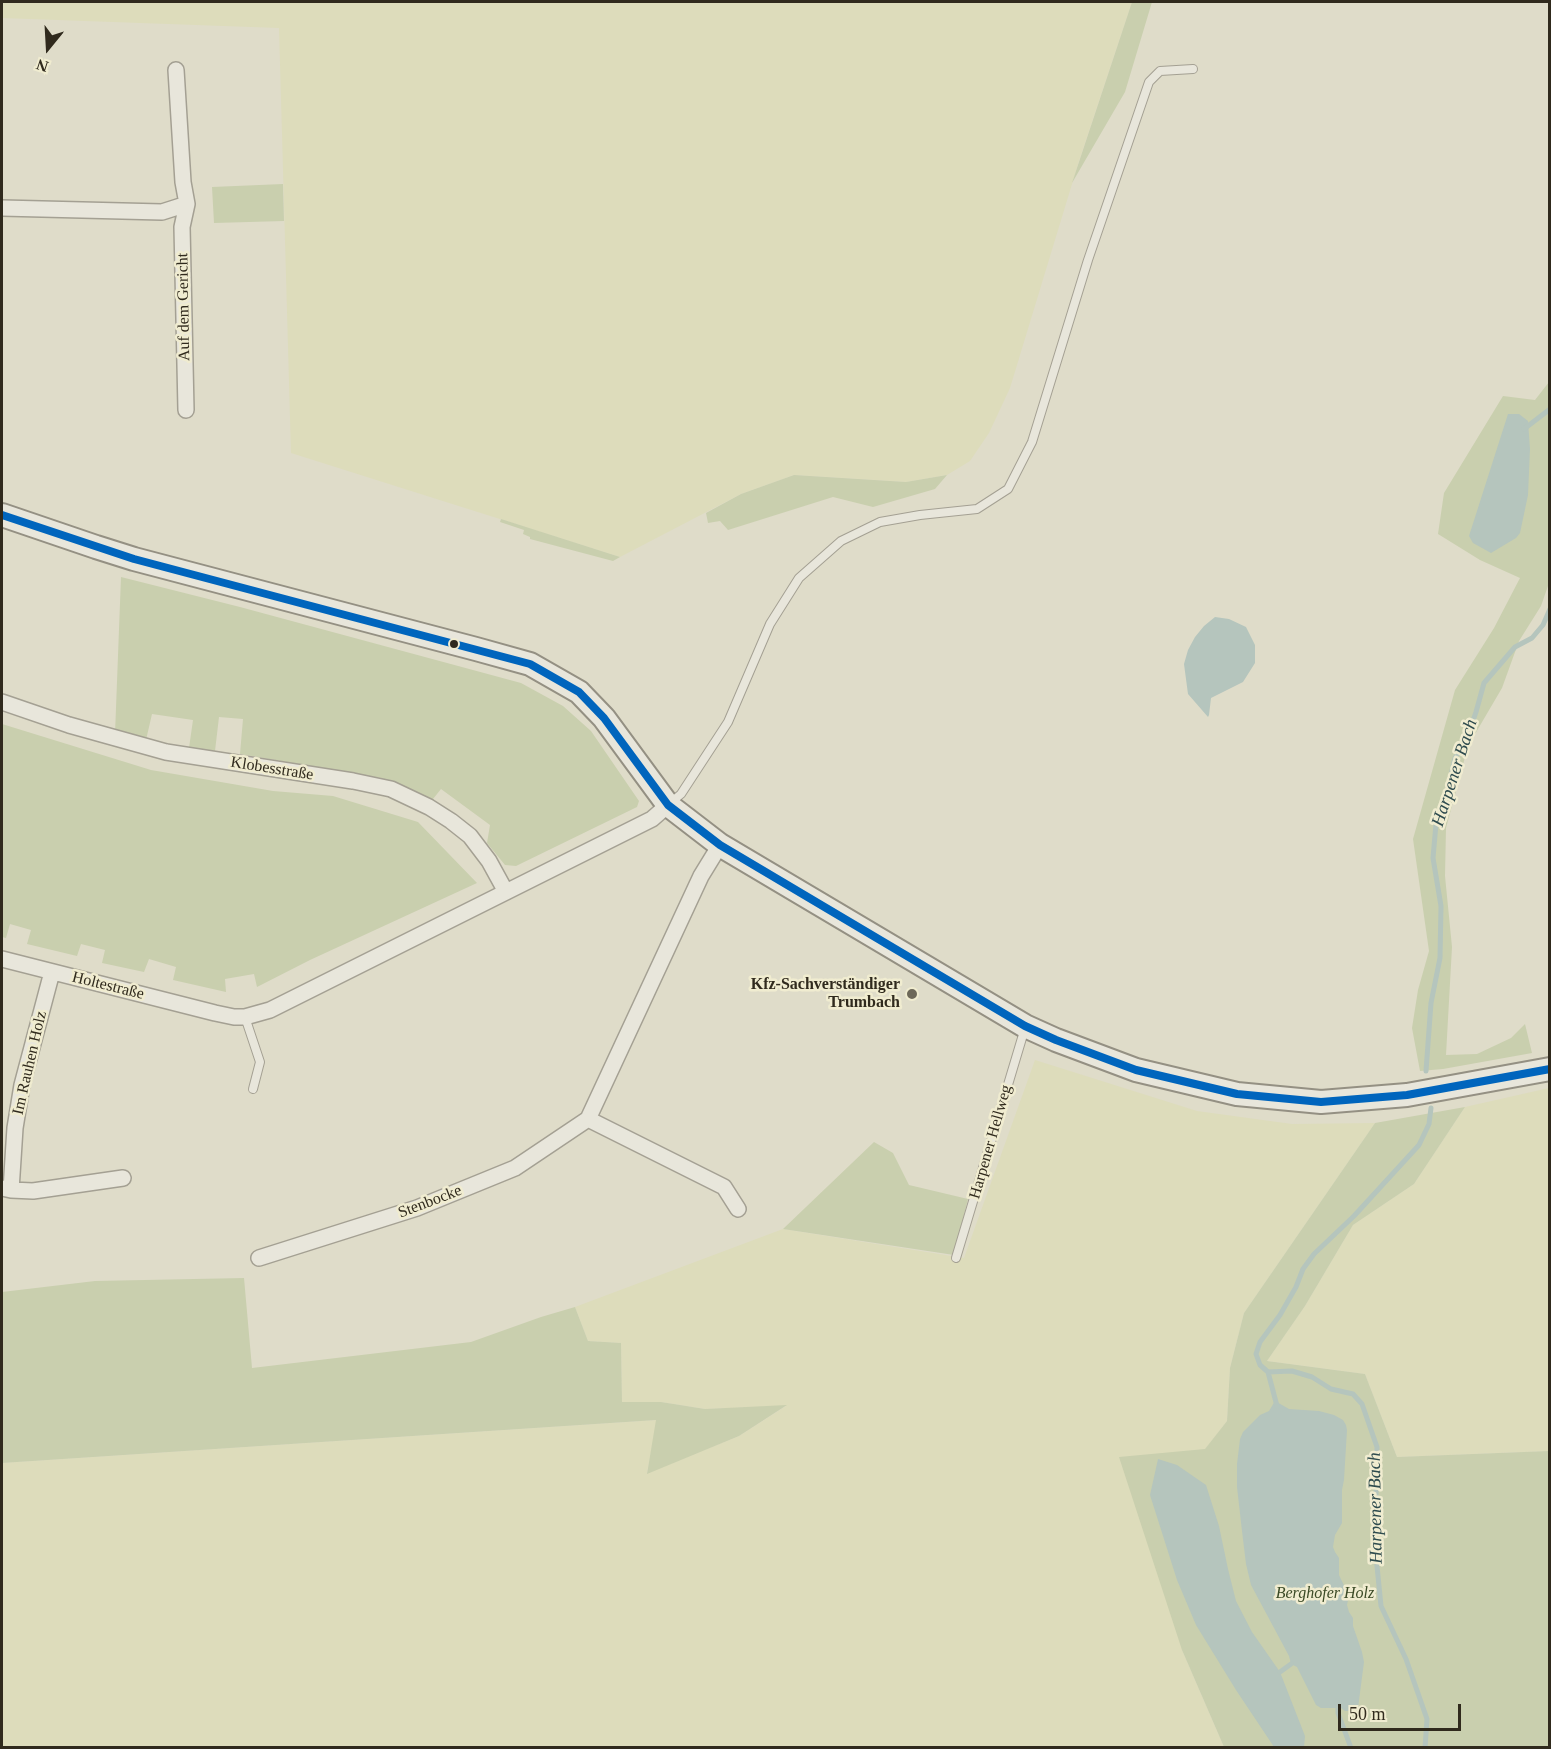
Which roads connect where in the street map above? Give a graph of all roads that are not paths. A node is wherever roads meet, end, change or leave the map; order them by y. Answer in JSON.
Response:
{"nodes":[{"id":1,"x":176,"y":69,"type":"dead end"},
{"id":2,"x":1193,"y":69,"type":"dead end"},
{"id":3,"x":187,"y":204,"type":"junction"},
{"id":4,"x":2,"y":208,"type":"edge"},
{"id":5,"x":186,"y":410,"type":"dead end"},
{"id":6,"x":2,"y":515,"type":"edge"},
{"id":7,"x":2,"y":702,"type":"edge"},
{"id":8,"x":668,"y":806,"type":"junction"},
{"id":9,"x":720,"y":845,"type":"junction"},
{"id":10,"x":506,"y":892,"type":"junction"},
{"id":11,"x":2,"y":959,"type":"edge"},
{"id":12,"x":52,"y":972,"type":"junction"},
{"id":13,"x":246,"y":1017,"type":"junction"},
{"id":14,"x":1025,"y":1026,"type":"junction"},
{"id":15,"x":1550,"y":1069,"type":"edge"},
{"id":16,"x":253,"y":1089,"type":"dead end"},
{"id":17,"x":588,"y":1119,"type":"junction"},
{"id":18,"x":123,"y":1178,"type":"dead end"},
{"id":19,"x":6,"y":1189,"type":"edge"},
{"id":20,"x":738,"y":1209,"type":"dead end"},
{"id":21,"x":259,"y":1258,"type":"dead end"},
{"id":22,"x":956,"y":1258,"type":"dead end"}],
"edges":[{"from":1,"to":3,"type":"street","name":"Auf dem Gericht"},
{"from":2,"to":8,"type":"lane"},
{"from":3,"to":4,"type":"street"},
{"from":3,"to":5,"type":"street","name":"Auf dem Gericht"},
{"from":6,"to":8,"type":"street"},
{"from":7,"to":10,"type":"street","name":"Klobesstraße"},
{"from":8,"to":9,"type":"street"},
{"from":8,"to":10,"type":"street","name":"Holtestraße"},
{"from":9,"to":14,"type":"street"},
{"from":9,"to":17,"type":"street"},
{"from":10,"to":13,"type":"street","name":"Holtestraße"},
{"from":11,"to":12,"type":"street","name":"Holtestraße"},
{"from":12,"to":13,"type":"street","name":"Holtestraße"},
{"from":12,"to":19,"type":"street","name":"Im Rauhen Holz"},
{"from":13,"to":16,"type":"lane"},
{"from":14,"to":15,"type":"street"},
{"from":14,"to":22,"type":"lane","name":"Harpener Hellweg"},
{"from":17,"to":20,"type":"street"},
{"from":17,"to":21,"type":"street","name":"Stenbocke"},
{"from":18,"to":19,"type":"street","name":"Im Rauhen Holz"}]}
